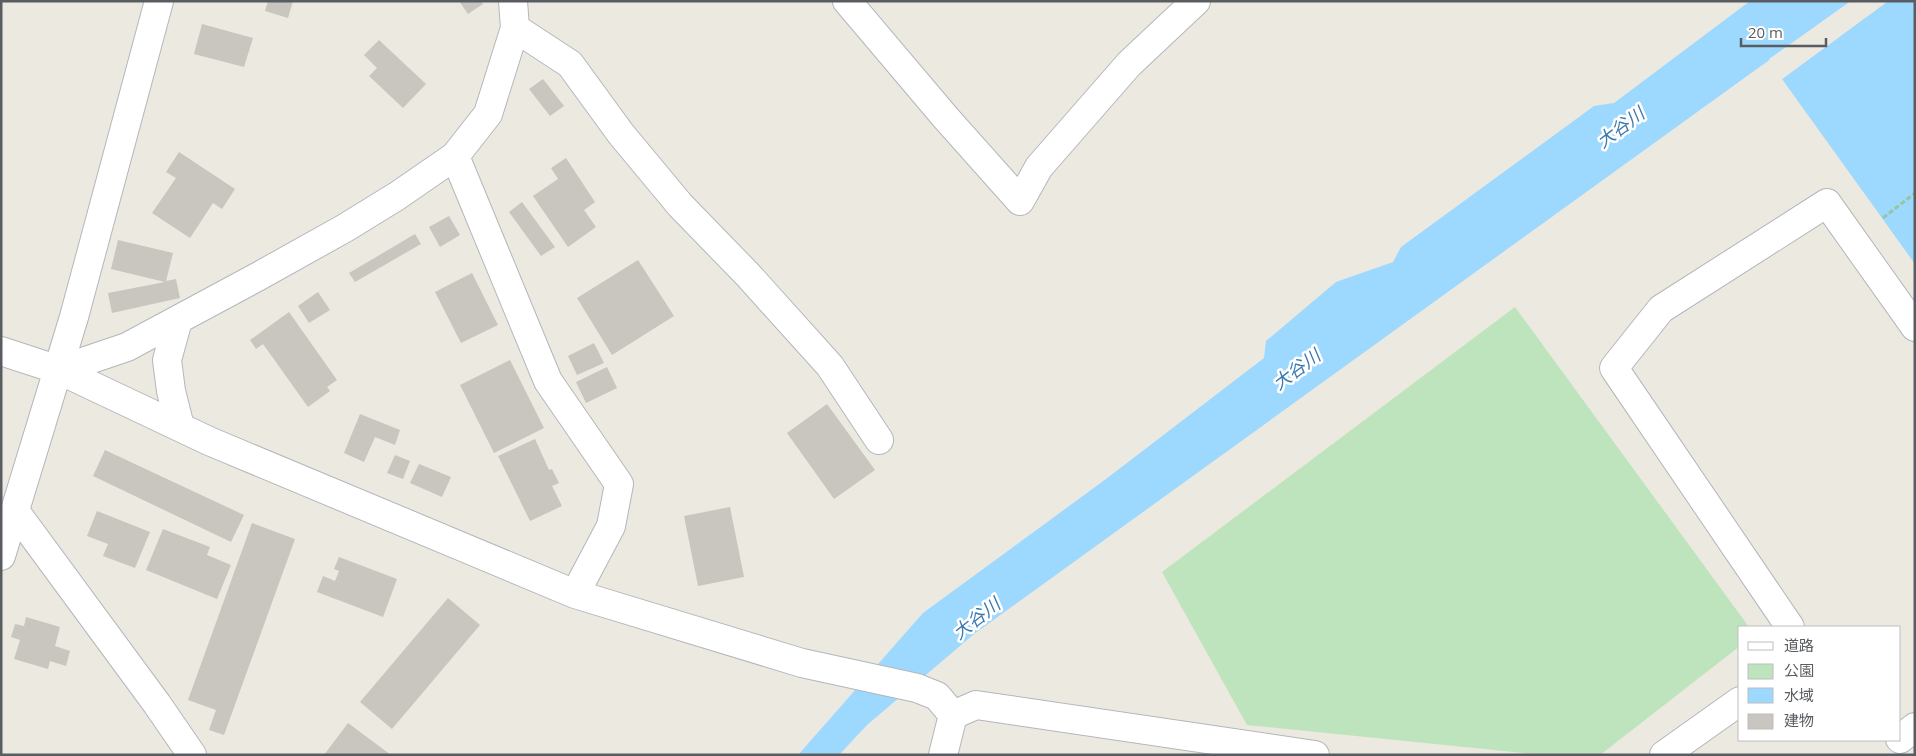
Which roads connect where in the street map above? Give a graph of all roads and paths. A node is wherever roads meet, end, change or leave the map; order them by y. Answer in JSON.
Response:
{"nodes":[{"id":1,"x":159,"y":1,"type":"edge"},
{"id":2,"x":513,"y":1,"type":"edge"},
{"id":3,"x":847,"y":1,"type":"edge"},
{"id":4,"x":1196,"y":1,"type":"edge"},
{"id":5,"x":515,"y":28,"type":"junction"},
{"id":6,"x":455,"y":156,"type":"junction"},
{"id":7,"x":1915,"y":193,"type":"edge"},
{"id":8,"x":1883,"y":218,"type":"dead end"},
{"id":9,"x":178,"y":320,"type":"junction"},
{"id":10,"x":1915,"y":328,"type":"edge"},
{"id":11,"x":1,"y":351,"type":"edge"},
{"id":12,"x":59,"y":370,"type":"junction"},
{"id":13,"x":180,"y":427,"type":"junction"},
{"id":14,"x":880,"y":440,"type":"dead end"},
{"id":15,"x":15,"y":511,"type":"junction"},
{"id":16,"x":1,"y":556,"type":"edge"},
{"id":17,"x":575,"y":594,"type":"junction"},
{"id":18,"x":1789,"y":626,"type":"edge"},
{"id":19,"x":1738,"y":702,"type":"edge"},
{"id":20,"x":945,"y":705,"type":"junction"},
{"id":21,"x":1915,"y":727,"type":"edge"},
{"id":22,"x":1901,"y":737,"type":"edge"},
{"id":23,"x":189,"y":754,"type":"edge"},
{"id":24,"x":943,"y":755,"type":"edge"},
{"id":25,"x":1316,"y":755,"type":"edge"},
{"id":26,"x":1664,"y":755,"type":"edge"}],
"edges":[{"from":1,"to":12,"type":"street"},
{"from":2,"to":5,"type":"street"},
{"from":3,"to":4,"type":"street"},
{"from":5,"to":6,"type":"street"},
{"from":5,"to":14,"type":"street"},
{"from":6,"to":9,"type":"street"},
{"from":6,"to":17,"type":"street"},
{"from":7,"to":8,"type":"path"},
{"from":9,"to":12,"type":"street"},
{"from":9,"to":13,"type":"street"},
{"from":10,"to":18,"type":"street"},
{"from":11,"to":12,"type":"street"},
{"from":12,"to":13,"type":"street"},
{"from":12,"to":15,"type":"street"},
{"from":13,"to":17,"type":"street"},
{"from":15,"to":16,"type":"street"},
{"from":15,"to":23,"type":"street"},
{"from":17,"to":20,"type":"street"},
{"from":19,"to":26,"type":"street"},
{"from":20,"to":24,"type":"street"},
{"from":20,"to":25,"type":"street"},
{"from":21,"to":22,"type":"street"}]}
